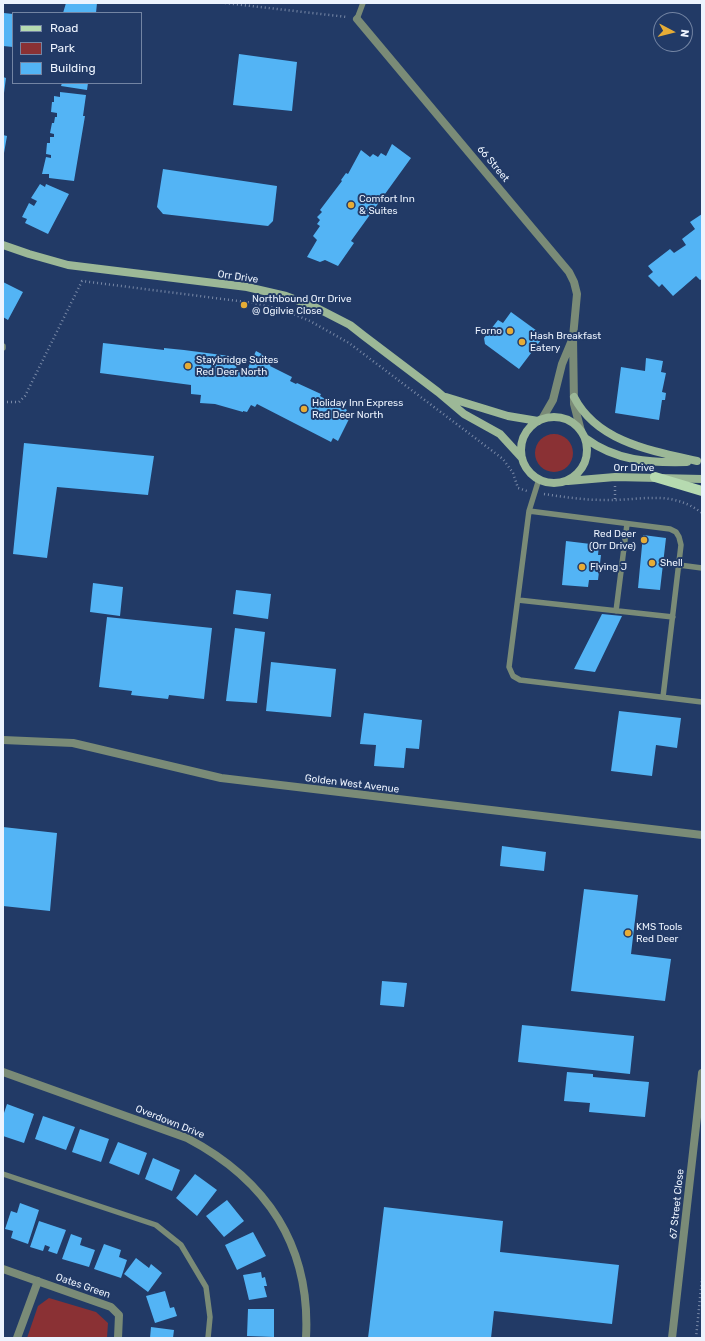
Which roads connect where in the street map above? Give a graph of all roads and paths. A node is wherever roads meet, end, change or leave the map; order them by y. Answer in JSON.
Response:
{"nodes":[{"id":1,"x":225,"y":3,"type":"edge"},
{"id":2,"x":363,"y":3,"type":"edge"},
{"id":3,"x":357,"y":19,"type":"junction"},
{"id":4,"x":3,"y":245,"type":"edge"},
{"id":5,"x":573,"y":337,"type":"junction"},
{"id":6,"x":443,"y":396,"type":"junction"},
{"id":7,"x":574,"y":397,"type":"junction"},
{"id":8,"x":3,"y":402,"type":"edge"},
{"id":9,"x":540,"y":420,"type":"junction"},
{"id":10,"x":583,"y":435,"type":"junction"},
{"id":11,"x":493,"y":444,"type":"dead end"},
{"id":12,"x":489,"y":448,"type":"junction"},
{"id":13,"x":522,"y":458,"type":"junction"},
{"id":14,"x":699,"y":461,"type":"edge"},
{"id":15,"x":655,"y":478,"type":"junction"},
{"id":16,"x":539,"y":479,"type":"junction"},
{"id":17,"x":702,"y":479,"type":"edge"},
{"id":18,"x":566,"y":481,"type":"junction"},
{"id":19,"x":615,"y":483,"type":"dead end"},
{"id":20,"x":520,"y":490,"type":"dead end"},
{"id":21,"x":702,"y":491,"type":"edge"},
{"id":22,"x":563,"y":496,"type":"dead end"},
{"id":23,"x":615,"y":500,"type":"junction"},
{"id":24,"x":529,"y":511,"type":"junction"},
{"id":25,"x":702,"y":513,"type":"edge"},
{"id":26,"x":627,"y":524,"type":"junction"},
{"id":27,"x":679,"y":565,"type":"junction"},
{"id":28,"x":702,"y":568,"type":"edge"},
{"id":29,"x":518,"y":600,"type":"junction"},
{"id":30,"x":616,"y":611,"type":"junction"},
{"id":31,"x":673,"y":617,"type":"junction"},
{"id":32,"x":663,"y":697,"type":"junction"},
{"id":33,"x":702,"y":702,"type":"edge"},
{"id":34,"x":3,"y":740,"type":"edge"},
{"id":35,"x":702,"y":835,"type":"edge"},
{"id":36,"x":3,"y":1072,"type":"edge"},
{"id":37,"x":702,"y":1072,"type":"edge"},
{"id":38,"x":3,"y":1174,"type":"edge"},
{"id":39,"x":3,"y":1269,"type":"edge"},
{"id":40,"x":702,"y":1278,"type":"edge"},
{"id":41,"x":38,"y":1281,"type":"junction"},
{"id":42,"x":17,"y":1338,"type":"edge"},
{"id":43,"x":118,"y":1338,"type":"edge"},
{"id":44,"x":208,"y":1338,"type":"edge"},
{"id":45,"x":306,"y":1338,"type":"edge"},
{"id":46,"x":672,"y":1338,"type":"edge"},
{"id":47,"x":696,"y":1338,"type":"edge"}],
"edges":[{"from":1,"to":3,"type":"path"},
{"from":2,"to":3,"type":"lane"},
{"from":3,"to":5,"type":"street","name":"66 Street"},
{"from":4,"to":6,"type":"street","name":"Orr Drive"},
{"from":5,"to":7,"type":"street","name":"66 Street"},
{"from":5,"to":9,"type":"street","name":"66 Street"},
{"from":6,"to":9,"type":"street","name":"Orr Drive"},
{"from":6,"to":13,"type":"street","name":"Orr Drive"},
{"from":7,"to":10,"type":"street","name":"66 Street"},
{"from":7,"to":14,"type":"street"},
{"from":8,"to":12,"type":"path"},
{"from":9,"to":10,"type":"street"},
{"from":9,"to":13,"type":"street"},
{"from":10,"to":14,"type":"street","name":"Orr Drive"},
{"from":10,"to":18,"type":"street"},
{"from":11,"to":12,"type":"path"},
{"from":12,"to":20,"type":"path"},
{"from":13,"to":16,"type":"street"},
{"from":15,"to":17,"type":"street","name":"Orr Drive"},
{"from":15,"to":18,"type":"street","name":"Orr Drive"},
{"from":15,"to":21,"type":"main road"},
{"from":16,"to":18,"type":"street"},
{"from":16,"to":24,"type":"lane"},
{"from":19,"to":23,"type":"path"},
{"from":22,"to":23,"type":"path"},
{"from":23,"to":25,"type":"path"},
{"from":24,"to":26,"type":"lane"},
{"from":24,"to":29,"type":"lane"},
{"from":26,"to":27,"type":"lane"},
{"from":26,"to":30,"type":"lane"},
{"from":27,"to":28,"type":"lane"},
{"from":27,"to":31,"type":"lane"},
{"from":29,"to":30,"type":"lane"},
{"from":29,"to":32,"type":"lane"},
{"from":30,"to":31,"type":"lane"},
{"from":31,"to":32,"type":"lane"},
{"from":32,"to":33,"type":"lane"},
{"from":34,"to":35,"type":"street","name":"Golden West Avenue"},
{"from":36,"to":45,"type":"street","name":"Overdown Drive"},
{"from":37,"to":46,"type":"street","name":"67 Street Close"},
{"from":38,"to":44,"type":"lane"},
{"from":39,"to":41,"type":"street","name":"Oates Green"},
{"from":40,"to":47,"type":"path"},
{"from":41,"to":42,"type":"street"},
{"from":41,"to":43,"type":"street","name":"Oates Green"}]}
